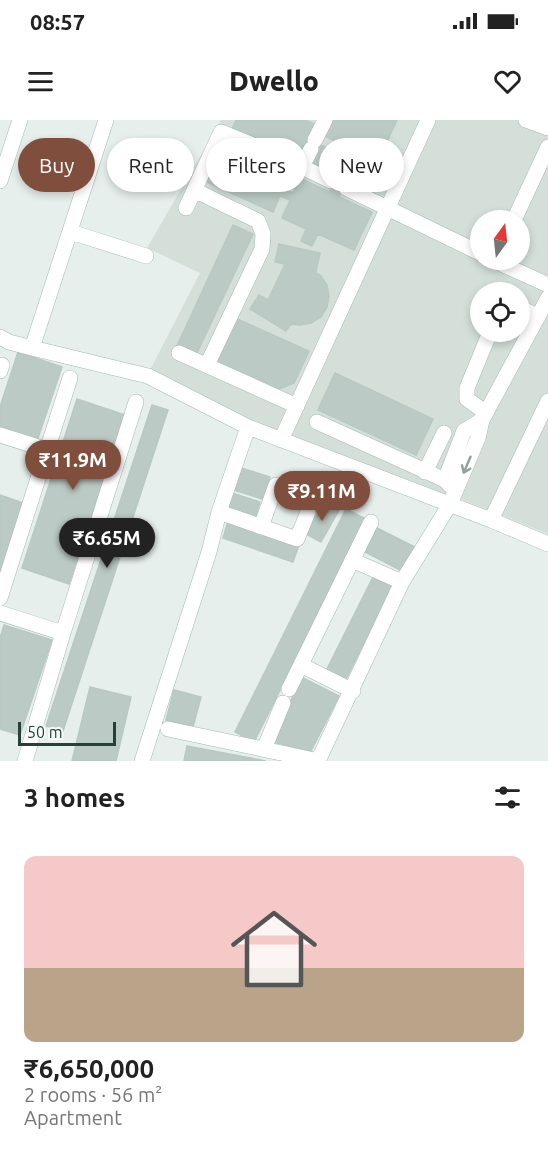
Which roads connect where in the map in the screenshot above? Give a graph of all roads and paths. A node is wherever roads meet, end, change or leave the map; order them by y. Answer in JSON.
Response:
{"nodes":[{"id":1,"x":20,"y":120,"type":"edge"},
{"id":2,"x":106,"y":120,"type":"edge"},
{"id":3,"x":325,"y":120,"type":"edge"},
{"id":4,"x":428,"y":120,"type":"edge"},
{"id":5,"x":526,"y":120,"type":"edge"},
{"id":6,"x":548,"y":128,"type":"edge"},
{"id":7,"x":218,"y":138,"type":"edge"},
{"id":8,"x":235,"y":138,"type":"edge"},
{"id":9,"x":548,"y":147,"type":"edge"},
{"id":10,"x":307,"y":157,"type":"edge"},
{"id":11,"x":206,"y":164,"type":"edge"},
{"id":12,"x":0,"y":181,"type":"edge"},
{"id":13,"x":194,"y":190,"type":"joint"},
{"id":14,"x":193,"y":192,"type":"edge"},
{"id":15,"x":352,"y":192,"type":"edge"},
{"id":16,"x":186,"y":208,"type":"dead end"},
{"id":17,"x":388,"y":209,"type":"junction"},
{"id":18,"x":519,"y":210,"type":"edge"},
{"id":19,"x":71,"y":232,"type":"junction"},
{"id":20,"x":470,"y":248,"type":"edge"},
{"id":21,"x":146,"y":256,"type":"dead end"},
{"id":22,"x":516,"y":270,"type":"edge"},
{"id":23,"x":548,"y":285,"type":"edge"},
{"id":24,"x":548,"y":298,"type":"edge"},
{"id":25,"x":530,"y":312,"type":"edge"},
{"id":26,"x":538,"y":316,"type":"junction"},
{"id":27,"x":0,"y":337,"type":"edge"},
{"id":28,"x":486,"y":342,"type":"edge"},
{"id":29,"x":32,"y":348,"type":"junction"},
{"id":30,"x":179,"y":353,"type":"dead end"},
{"id":31,"x":207,"y":365,"type":"junction"},
{"id":32,"x":70,"y":378,"type":"dead end"},
{"id":33,"x":136,"y":402,"type":"dead end"},
{"id":34,"x":548,"y":402,"type":"edge"},
{"id":35,"x":297,"y":406,"type":"junction"},
{"id":36,"x":484,"y":416,"type":"junction"},
{"id":37,"x":317,"y":422,"type":"dead end"},
{"id":38,"x":248,"y":427,"type":"junction"},
{"id":39,"x":444,"y":433,"type":"dead end"},
{"id":40,"x":0,"y":435,"type":"edge"},
{"id":41,"x":281,"y":440,"type":"junction"},
{"id":42,"x":48,"y":450,"type":"junction"},
{"id":43,"x":425,"y":472,"type":"junction"},
{"id":44,"x":276,"y":485,"type":"dead end"},
{"id":45,"x":450,"y":492,"type":"junction"},
{"id":46,"x":310,"y":507,"type":"dead end"},
{"id":47,"x":219,"y":512,"type":"junction"},
{"id":48,"x":491,"y":520,"type":"junction"},
{"id":49,"x":371,"y":522,"type":"dead end"},
{"id":50,"x":261,"y":527,"type":"junction"},
{"id":51,"x":548,"y":544,"type":"edge"},
{"id":52,"x":352,"y":560,"type":"junction"},
{"id":53,"x":402,"y":582,"type":"junction"},
{"id":54,"x":0,"y":598,"type":"edge"},
{"id":55,"x":0,"y":613,"type":"edge"},
{"id":56,"x":63,"y":633,"type":"junction"},
{"id":57,"x":301,"y":664,"type":"junction"},
{"id":58,"x":353,"y":691,"type":"junction"},
{"id":59,"x":168,"y":729,"type":"dead end"},
{"id":60,"x":264,"y":749,"type":"junction"},
{"id":61,"x":25,"y":761,"type":"edge"},
{"id":62,"x":142,"y":761,"type":"edge"},
{"id":63,"x":318,"y":761,"type":"edge"}],
"edges":[{"from":1,"to":12,"type":"street"},
{"from":2,"to":19,"type":"street"},
{"from":3,"to":10,"type":"street"},
{"from":4,"to":17,"type":"street"},
{"from":5,"to":6,"type":"street"},
{"from":7,"to":8,"type":"street"},
{"from":9,"to":18,"type":"street"},
{"from":11,"to":13,"type":"street"},
{"from":13,"to":31,"type":"street"},
{"from":14,"to":16,"type":"street"},
{"from":15,"to":17,"type":"street"},
{"from":17,"to":20,"type":"street"},
{"from":17,"to":35,"type":"street"},
{"from":19,"to":21,"type":"street"},
{"from":19,"to":29,"type":"street"},
{"from":22,"to":23,"type":"street"},
{"from":24,"to":26,"type":"street"},
{"from":25,"to":26,"type":"street"},
{"from":26,"to":36,"type":"street"},
{"from":27,"to":29,"type":"street"},
{"from":28,"to":36,"type":"street"},
{"from":29,"to":38,"type":"street"},
{"from":30,"to":31,"type":"street"},
{"from":31,"to":35,"type":"street"},
{"from":32,"to":42,"type":"street"},
{"from":33,"to":56,"type":"street"},
{"from":34,"to":48,"type":"street"},
{"from":35,"to":41,"type":"street"},
{"from":36,"to":45,"type":"street"},
{"from":37,"to":43,"type":"street"},
{"from":38,"to":41,"type":"street"},
{"from":38,"to":47,"type":"street"},
{"from":39,"to":43,"type":"street"},
{"from":40,"to":42,"type":"street"},
{"from":41,"to":45,"type":"street"},
{"from":42,"to":54,"type":"street"},
{"from":43,"to":45,"type":"street"},
{"from":44,"to":50,"type":"street"},
{"from":45,"to":48,"type":"street"},
{"from":45,"to":53,"type":"street"},
{"from":46,"to":50,"type":"street"},
{"from":47,"to":50,"type":"street"},
{"from":47,"to":62,"type":"street"},
{"from":48,"to":51,"type":"street"},
{"from":49,"to":52,"type":"street"},
{"from":52,"to":53,"type":"street"},
{"from":52,"to":57,"type":"street"},
{"from":53,"to":58,"type":"street"},
{"from":55,"to":56,"type":"street"},
{"from":56,"to":61,"type":"street"},
{"from":57,"to":58,"type":"street"},
{"from":57,"to":60,"type":"street"},
{"from":58,"to":63,"type":"street"},
{"from":59,"to":60,"type":"street"},
{"from":60,"to":63,"type":"street"}]}
